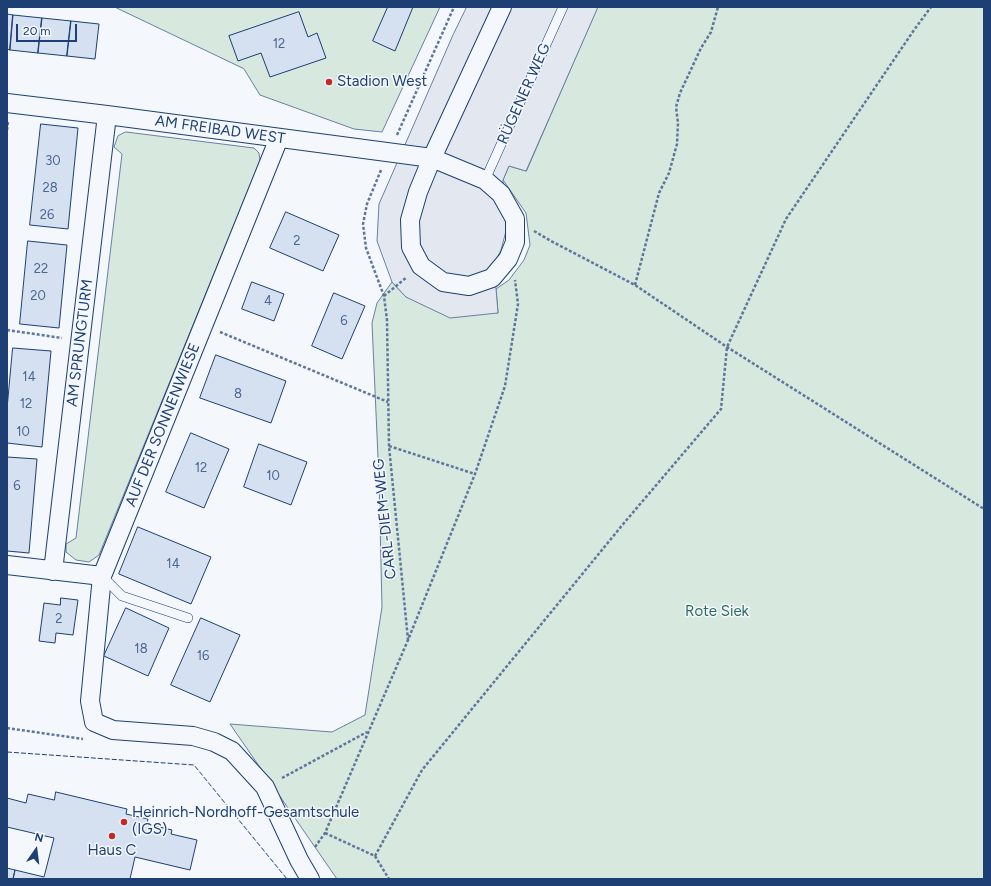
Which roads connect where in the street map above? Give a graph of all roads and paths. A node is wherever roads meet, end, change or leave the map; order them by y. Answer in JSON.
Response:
{"nodes":[{"id":1,"x":502,"y":7,"type":"edge"},
{"id":2,"x":563,"y":7,"type":"edge"},
{"id":3,"x":718,"y":7,"type":"edge"},
{"id":4,"x":931,"y":7,"type":"edge"},
{"id":5,"x":7,"y":103,"type":"edge"},
{"id":6,"x":107,"y":115,"type":"junction"},
{"id":7,"x":279,"y":138,"type":"junction"},
{"id":8,"x":432,"y":158,"type":"junction"},
{"id":9,"x":485,"y":180,"type":"junction"},
{"id":10,"x":515,"y":219,"type":"junction"},
{"id":11,"x":508,"y":259,"type":"junction"},
{"id":12,"x":421,"y":266,"type":"junction"},
{"id":13,"x":635,"y":285,"type":"junction"},
{"id":14,"x":203,"y":325,"type":"junction"},
{"id":15,"x":7,"y":330,"type":"edge"},
{"id":16,"x":80,"y":341,"type":"junction"},
{"id":17,"x":727,"y":347,"type":"junction"},
{"id":18,"x":388,"y":402,"type":"junction"},
{"id":19,"x":389,"y":446,"type":"junction"},
{"id":20,"x":474,"y":474,"type":"junction"},
{"id":21,"x":984,"y":508,"type":"edge"},
{"id":22,"x":7,"y":566,"type":"edge"},
{"id":23,"x":54,"y":571,"type":"junction"},
{"id":24,"x":102,"y":576,"type":"junction"},
{"id":25,"x":188,"y":618,"type":"dead end"},
{"id":26,"x":408,"y":640,"type":"junction"},
{"id":27,"x":7,"y":728,"type":"edge"},
{"id":28,"x":84,"y":739,"type":"dead end"},
{"id":29,"x":325,"y":833,"type":"junction"},
{"id":30,"x":311,"y":852,"type":"dead end"},
{"id":31,"x":375,"y":856,"type":"junction"},
{"id":32,"x":310,"y":879,"type":"edge"},
{"id":33,"x":389,"y":879,"type":"edge"}],
"edges":[{"from":1,"to":8,"type":"street"},
{"from":2,"to":9,"type":"lane","name":"RÜGENER WEG"},
{"from":3,"to":13,"type":"path"},
{"from":4,"to":17,"type":"path"},
{"from":5,"to":6,"type":"street","name":"AM FREIBAD WEST"},
{"from":6,"to":7,"type":"street","name":"AM FREIBAD WEST"},
{"from":6,"to":16,"type":"street","name":"AM SPRUNGTURM"},
{"from":7,"to":8,"type":"street","name":"AM FREIBAD WEST"},
{"from":7,"to":14,"type":"street","name":"AUF DER SONNENWIESE"},
{"from":8,"to":9,"type":"street"},
{"from":8,"to":12,"type":"street"},
{"from":9,"to":10,"type":"street"},
{"from":10,"to":11,"type":"street"},
{"from":10,"to":13,"type":"path"},
{"from":11,"to":12,"type":"street"},
{"from":11,"to":20,"type":"path"},
{"from":12,"to":18,"type":"path","name":"CARL-DIEM-WEG"},
{"from":13,"to":17,"type":"path"},
{"from":14,"to":18,"type":"path"},
{"from":14,"to":24,"type":"street","name":"AUF DER SONNENWIESE"},
{"from":15,"to":16,"type":"path"},
{"from":16,"to":23,"type":"street","name":"AM SPRUNGTURM"},
{"from":17,"to":21,"type":"path"},
{"from":17,"to":31,"type":"path"},
{"from":18,"to":19,"type":"path","name":"CARL-DIEM-WEG"},
{"from":19,"to":20,"type":"path"},
{"from":19,"to":26,"type":"path","name":"CARL-DIEM-WEG"},
{"from":20,"to":26,"type":"path"},
{"from":22,"to":23,"type":"street"},
{"from":23,"to":24,"type":"street"},
{"from":24,"to":25,"type":"lane"},
{"from":24,"to":32,"type":"street","name":"AUF DER SONNENWIESE"},
{"from":26,"to":29,"type":"path","name":"CARL-DIEM-WEG"},
{"from":27,"to":28,"type":"path"},
{"from":29,"to":30,"type":"path","name":"CARL-DIEM-WEG"},
{"from":29,"to":31,"type":"path"},
{"from":31,"to":33,"type":"path"}]}
